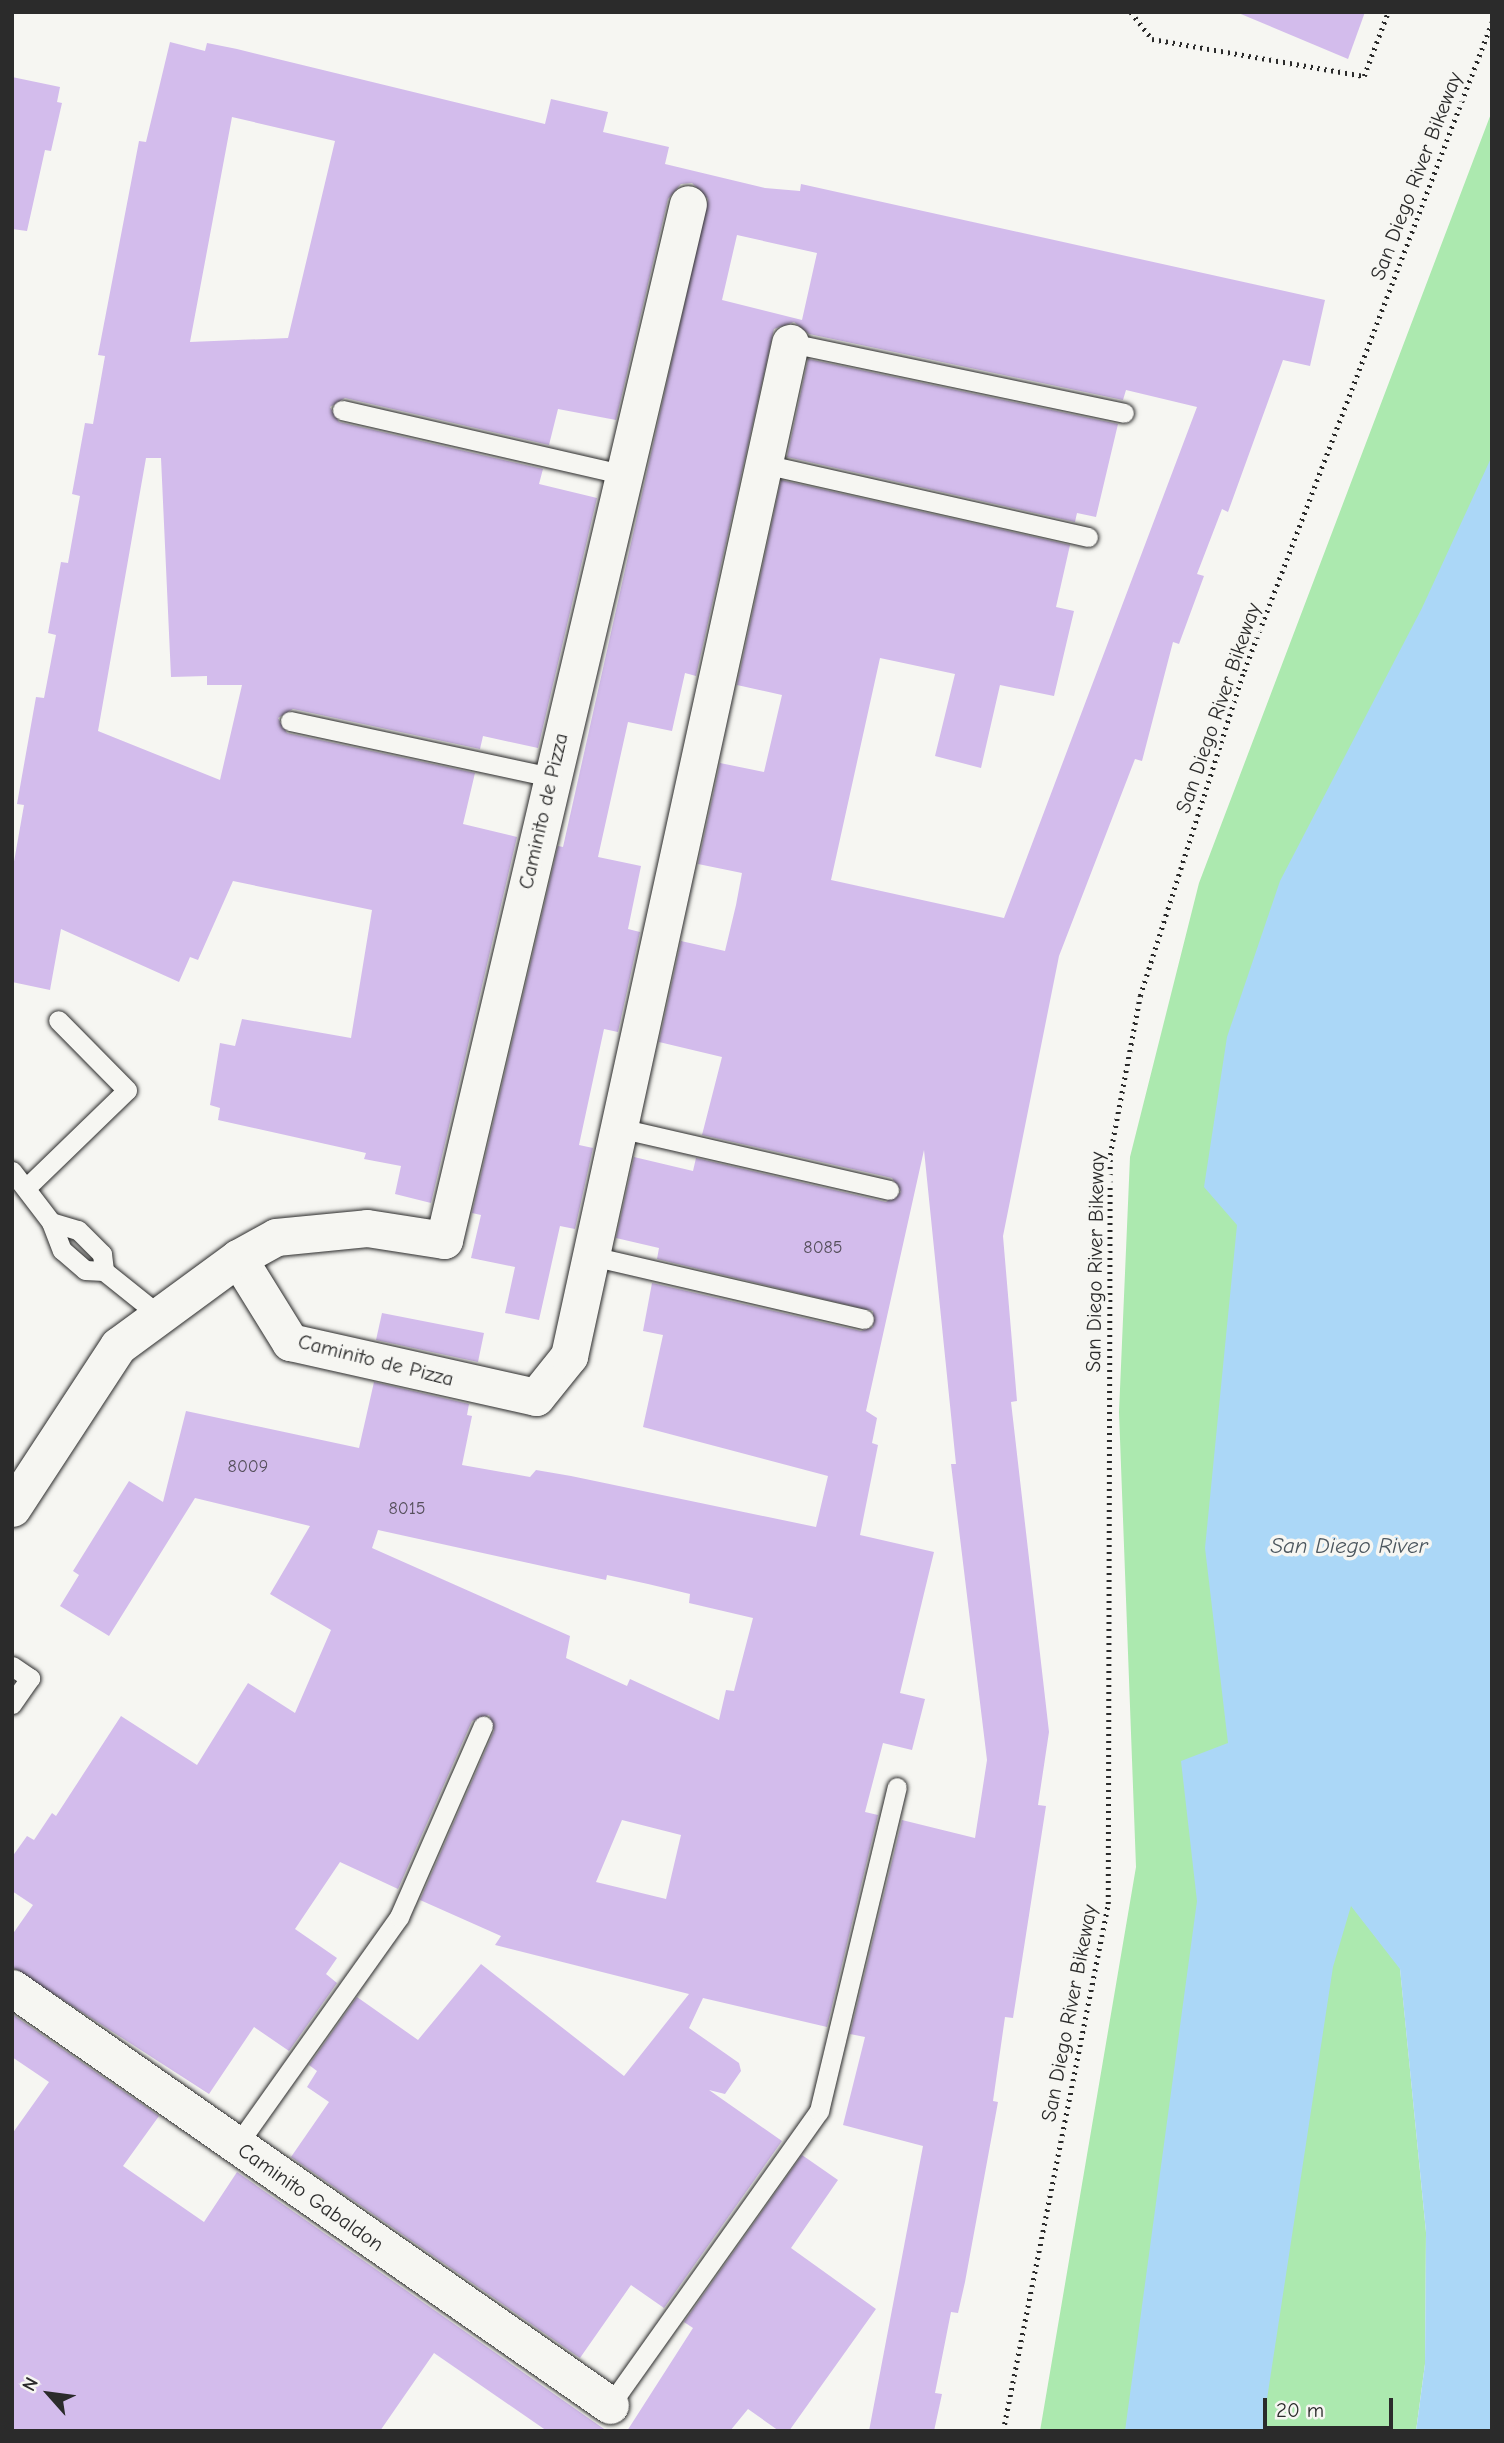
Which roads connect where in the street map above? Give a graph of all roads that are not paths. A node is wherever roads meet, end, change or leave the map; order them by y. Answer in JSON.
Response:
{"nodes":[{"id":1,"x":688,"y":204,"type":"dead end"},
{"id":2,"x":790,"y":343,"type":"joint"},
{"id":3,"x":342,"y":411,"type":"dead end"},
{"id":4,"x":1124,"y":413,"type":"dead end"},
{"id":5,"x":764,"y":464,"type":"junction"},
{"id":6,"x":621,"y":474,"type":"junction"},
{"id":7,"x":1088,"y":537,"type":"dead end"},
{"id":8,"x":290,"y":721,"type":"dead end"},
{"id":9,"x":551,"y":777,"type":"junction"},
{"id":10,"x":58,"y":1020,"type":"dead end"},
{"id":11,"x":619,"y":1128,"type":"junction"},
{"id":12,"x":12,"y":1171,"type":"edge"},
{"id":13,"x":27,"y":1187,"type":"junction"},
{"id":14,"x":889,"y":1189,"type":"dead end"},
{"id":15,"x":591,"y":1256,"type":"junction"},
{"id":16,"x":238,"y":1258,"type":"junction"},
{"id":17,"x":159,"y":1315,"type":"junction"},
{"id":18,"x":864,"y":1319,"type":"dead end"},
{"id":19,"x":12,"y":1508,"type":"edge"},
{"id":20,"x":12,"y":1666,"type":"edge"},
{"id":21,"x":12,"y":1704,"type":"edge"},
{"id":22,"x":483,"y":1726,"type":"dead end"},
{"id":23,"x":897,"y":1787,"type":"dead end"},
{"id":24,"x":12,"y":1988,"type":"edge"},
{"id":25,"x":237,"y":2145,"type":"junction"},
{"id":26,"x":610,"y":2405,"type":"joint"}],
"edges":[{"from":1,"to":6,"type":"street","name":"Caminito de Pizza"},
{"from":2,"to":4,"type":"lane"},
{"from":2,"to":5,"type":"street","name":"Caminito de Pizza"},
{"from":3,"to":6,"type":"lane"},
{"from":5,"to":7,"type":"lane"},
{"from":5,"to":11,"type":"street","name":"Caminito de Pizza"},
{"from":6,"to":9,"type":"street","name":"Caminito de Pizza"},
{"from":8,"to":9,"type":"lane"},
{"from":9,"to":16,"type":"street","name":"Caminito de Pizza"},
{"from":10,"to":13,"type":"lane"},
{"from":11,"to":14,"type":"lane"},
{"from":11,"to":15,"type":"street","name":"Caminito de Pizza"},
{"from":12,"to":13,"type":"lane"},
{"from":13,"to":17,"type":"lane"},
{"from":15,"to":16,"type":"street","name":"Caminito de Pizza"},
{"from":15,"to":18,"type":"lane"},
{"from":16,"to":17,"type":"street"},
{"from":17,"to":19,"type":"street"},
{"from":20,"to":21,"type":"lane"},
{"from":22,"to":25,"type":"lane"},
{"from":23,"to":26,"type":"lane"},
{"from":24,"to":25,"type":"street","name":"Caminito Gabaldon"},
{"from":25,"to":26,"type":"street","name":"Caminito Gabaldon"}]}
